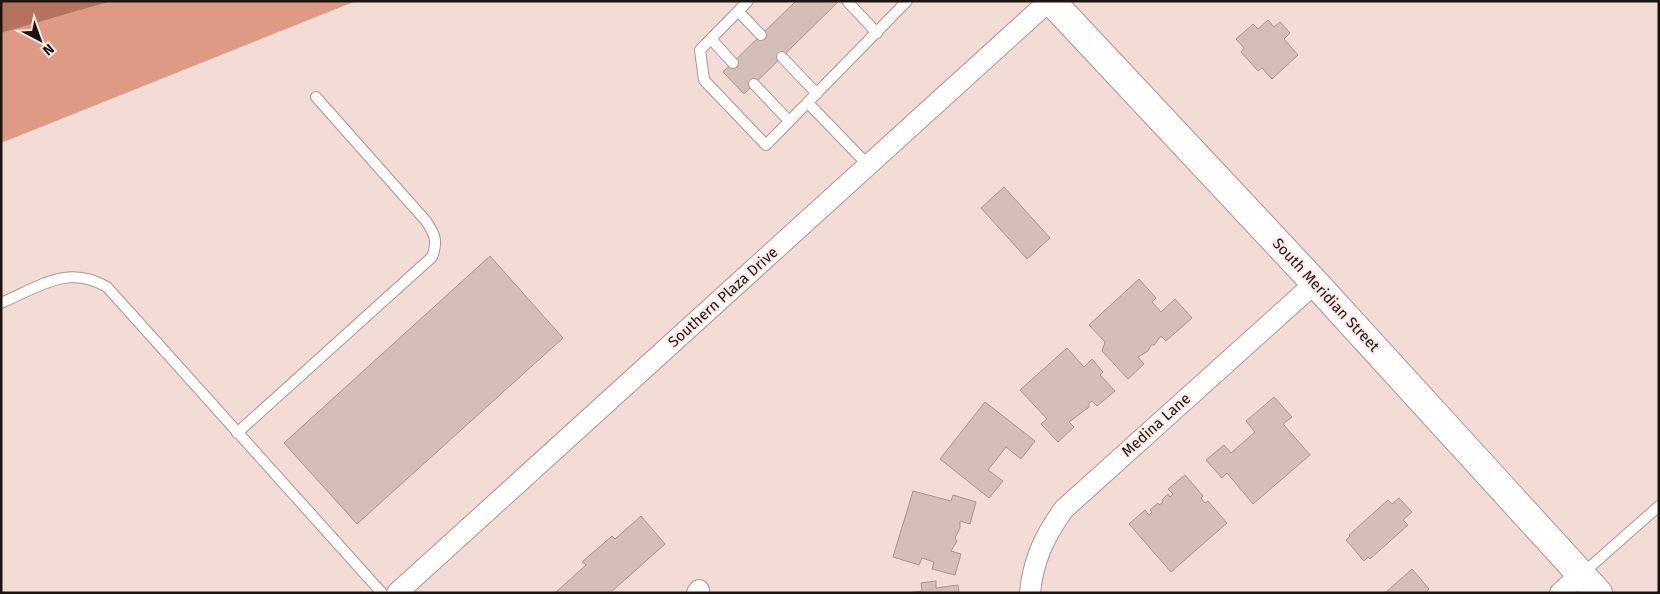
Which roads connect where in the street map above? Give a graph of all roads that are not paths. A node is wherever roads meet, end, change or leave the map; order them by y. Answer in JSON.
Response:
{"nodes":[{"id":1,"x":748,"y":1,"type":"edge"},
{"id":2,"x":847,"y":1,"type":"edge"},
{"id":3,"x":907,"y":1,"type":"edge"},
{"id":4,"x":1050,"y":1,"type":"edge"},
{"id":5,"x":738,"y":11,"type":"junction"},
{"id":6,"x":877,"y":33,"type":"junction"},
{"id":7,"x":761,"y":35,"type":"dead end"},
{"id":8,"x":711,"y":39,"type":"junction"},
{"id":9,"x":782,"y":57,"type":"dead end"},
{"id":10,"x":733,"y":63,"type":"dead end"},
{"id":11,"x":754,"y":84,"type":"dead end"},
{"id":12,"x":817,"y":94,"type":"junction"},
{"id":13,"x":316,"y":97,"type":"dead end"},
{"id":14,"x":808,"y":103,"type":"junction"},
{"id":15,"x":789,"y":121,"type":"junction"},
{"id":16,"x":868,"y":166,"type":"junction"},
{"id":17,"x":1315,"y":283,"type":"junction"},
{"id":18,"x":1,"y":303,"type":"edge"},
{"id":19,"x":237,"y":432,"type":"junction"},
{"id":20,"x":1659,"y":506,"type":"edge"},
{"id":21,"x":1589,"y":583,"type":"edge"},
{"id":22,"x":1030,"y":591,"type":"edge"},
{"id":23,"x":382,"y":593,"type":"edge"},
{"id":24,"x":397,"y":593,"type":"edge"},
{"id":25,"x":1560,"y":593,"type":"edge"}],
"edges":[{"from":1,"to":5,"type":"lane"},
{"from":2,"to":6,"type":"lane"},
{"from":3,"to":6,"type":"lane"},
{"from":4,"to":16,"type":"street","name":"Southern Plaza Drive"},
{"from":4,"to":17,"type":"main road","name":"South Meridian Street"},
{"from":5,"to":7,"type":"lane"},
{"from":5,"to":8,"type":"lane"},
{"from":6,"to":12,"type":"lane"},
{"from":8,"to":10,"type":"lane"},
{"from":8,"to":15,"type":"lane"},
{"from":9,"to":12,"type":"lane"},
{"from":11,"to":15,"type":"lane"},
{"from":12,"to":14,"type":"lane"},
{"from":13,"to":19,"type":"lane"},
{"from":14,"to":15,"type":"lane"},
{"from":14,"to":16,"type":"lane"},
{"from":16,"to":24,"type":"street","name":"Southern Plaza Drive"},
{"from":17,"to":21,"type":"main road","name":"South Meridian Street"},
{"from":17,"to":22,"type":"street","name":"Medina Lane"},
{"from":18,"to":19,"type":"lane"},
{"from":19,"to":23,"type":"lane"},
{"from":20,"to":21,"type":"lane"},
{"from":21,"to":25,"type":"street"}]}
